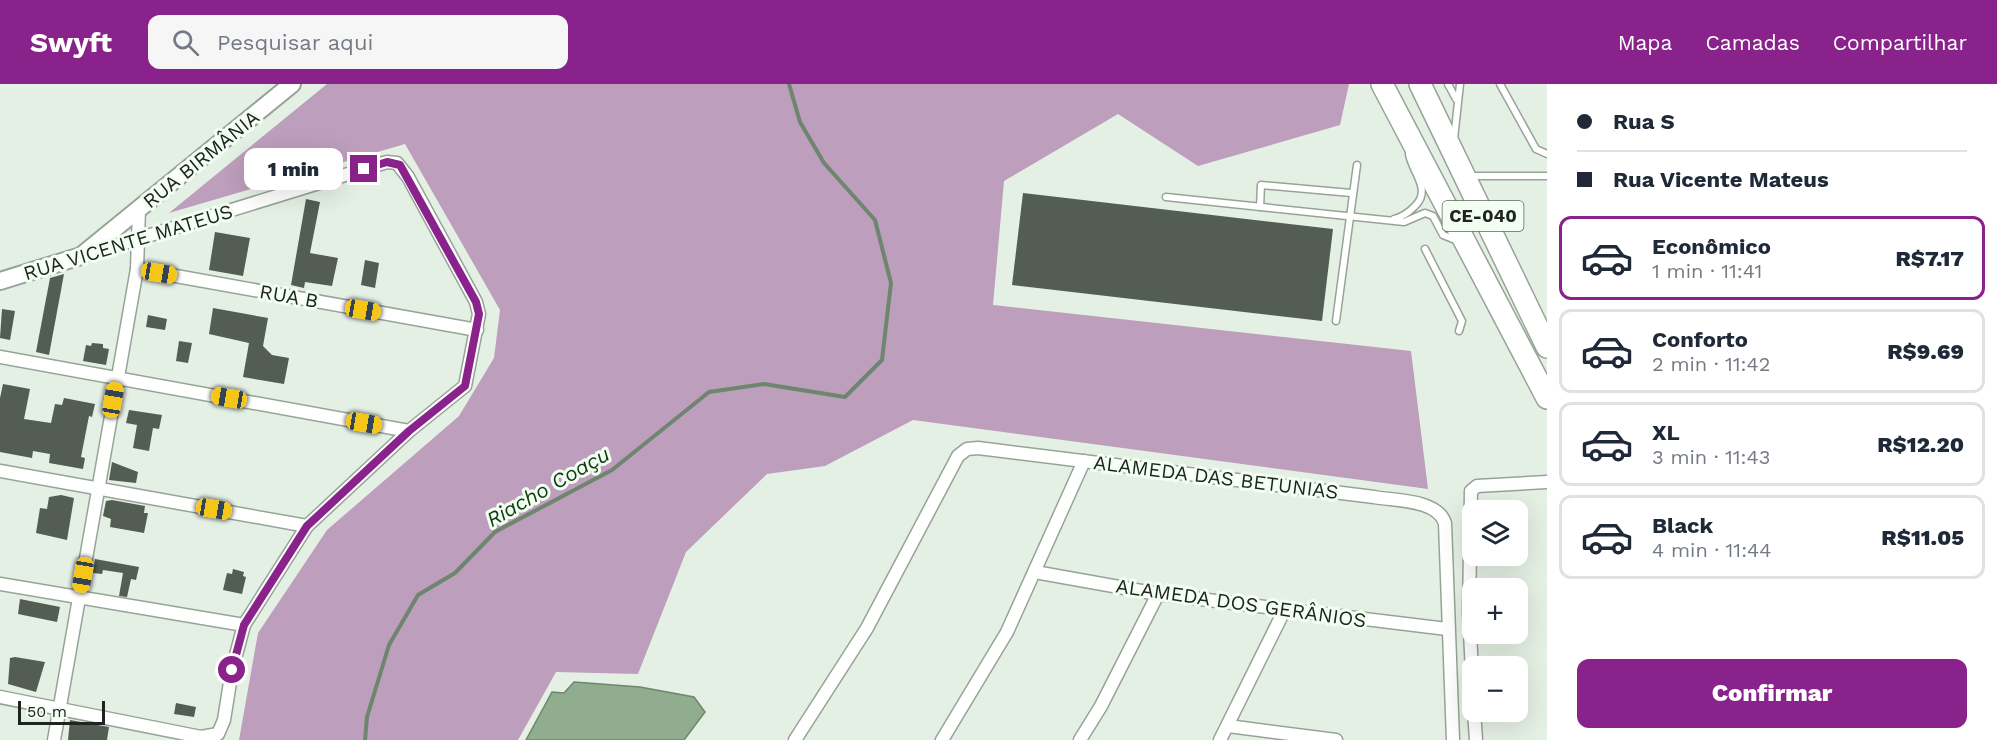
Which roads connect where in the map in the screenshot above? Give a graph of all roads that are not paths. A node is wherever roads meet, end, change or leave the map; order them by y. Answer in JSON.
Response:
{"nodes":[{"id":1,"x":292,"y":84,"type":"edge"},
{"id":2,"x":1382,"y":84,"type":"edge"},
{"id":3,"x":1420,"y":84,"type":"edge"},
{"id":4,"x":1448,"y":84,"type":"edge"},
{"id":5,"x":1460,"y":84,"type":"edge"},
{"id":6,"x":1500,"y":84,"type":"edge"},
{"id":7,"x":1456,"y":100,"type":"junction"},
{"id":8,"x":1405,"y":124,"type":"junction"},
{"id":9,"x":1453,"y":154,"type":"junction"},
{"id":10,"x":1547,"y":154,"type":"edge"},
{"id":11,"x":1357,"y":165,"type":"dead end"},
{"id":12,"x":1464,"y":176,"type":"junction"},
{"id":13,"x":1547,"y":176,"type":"edge"},
{"id":14,"x":1351,"y":193,"type":"junction"},
{"id":15,"x":1166,"y":197,"type":"dead end"},
{"id":16,"x":1260,"y":207,"type":"junction"},
{"id":17,"x":139,"y":209,"type":"junction"},
{"id":18,"x":1349,"y":216,"type":"junction"},
{"id":19,"x":1387,"y":220,"type":"junction"},
{"id":20,"x":137,"y":238,"type":"junction"},
{"id":21,"x":1469,"y":245,"type":"junction"},
{"id":22,"x":1425,"y":249,"type":"dead end"},
{"id":23,"x":81,"y":256,"type":"junction"},
{"id":24,"x":137,"y":269,"type":"junction"},
{"id":25,"x":0,"y":281,"type":"edge"},
{"id":26,"x":1336,"y":321,"type":"dead end"},
{"id":27,"x":477,"y":330,"type":"junction"},
{"id":28,"x":1459,"y":331,"type":"dead end"},
{"id":29,"x":1545,"y":340,"type":"edge"},
{"id":30,"x":0,"y":357,"type":"edge"},
{"id":31,"x":117,"y":378,"type":"junction"},
{"id":32,"x":1547,"y":398,"type":"edge"},
{"id":33,"x":409,"y":431,"type":"junction"},
{"id":34,"x":1084,"y":461,"type":"junction"},
{"id":35,"x":0,"y":471,"type":"edge"},
{"id":36,"x":1547,"y":483,"type":"edge"},
{"id":37,"x":98,"y":488,"type":"junction"},
{"id":38,"x":307,"y":526,"type":"junction"},
{"id":39,"x":1035,"y":572,"type":"junction"},
{"id":40,"x":0,"y":584,"type":"edge"},
{"id":41,"x":1158,"y":594,"type":"junction"},
{"id":42,"x":79,"y":597,"type":"junction"},
{"id":43,"x":1284,"y":610,"type":"junction"},
{"id":44,"x":244,"y":625,"type":"junction"},
{"id":45,"x":1447,"y":629,"type":"junction"},
{"id":46,"x":1471,"y":656,"type":"edge"},
{"id":47,"x":0,"y":697,"type":"edge"},
{"id":48,"x":60,"y":708,"type":"junction"},
{"id":49,"x":1475,"y":722,"type":"edge"},
{"id":50,"x":1228,"y":726,"type":"junction"},
{"id":51,"x":165,"y":735,"type":"edge"},
{"id":52,"x":54,"y":740,"type":"edge"},
{"id":53,"x":795,"y":740,"type":"edge"},
{"id":54,"x":942,"y":740,"type":"edge"},
{"id":55,"x":1080,"y":740,"type":"edge"},
{"id":56,"x":1220,"y":740,"type":"edge"},
{"id":57,"x":1336,"y":740,"type":"edge"},
{"id":58,"x":1453,"y":740,"type":"edge"},
{"id":59,"x":1476,"y":740,"type":"edge"}],
"edges":[{"from":1,"to":17,"type":"street","name":"RUA BIRMÂNIA"},
{"from":2,"to":8,"type":"highway","number":"CE-040"},
{"from":3,"to":9,"type":"highway","number":"CE-040"},
{"from":4,"to":7,"type":"lane"},
{"from":5,"to":7,"type":"lane"},
{"from":6,"to":10,"type":"lane"},
{"from":7,"to":9,"type":"lane"},
{"from":8,"to":19,"type":"lane"},
{"from":8,"to":21,"type":"highway","number":"CE-040"},
{"from":9,"to":12,"type":"highway","number":"CE-040"},
{"from":11,"to":14,"type":"lane"},
{"from":12,"to":13,"type":"lane"},
{"from":12,"to":29,"type":"highway","number":"CE-040"},
{"from":14,"to":16,"type":"lane"},
{"from":14,"to":18,"type":"lane"},
{"from":15,"to":16,"type":"lane"},
{"from":16,"to":18,"type":"lane"},
{"from":17,"to":20,"type":"street"},
{"from":17,"to":23,"type":"street","name":"RUA BIRMÂNIA"},
{"from":18,"to":19,"type":"lane"},
{"from":18,"to":26,"type":"lane"},
{"from":19,"to":21,"type":"lane"},
{"from":20,"to":23,"type":"street","name":"RUA VICENTE MATEUS"},
{"from":20,"to":24,"type":"street"},
{"from":20,"to":27,"type":"street","name":"RUA VICENTE MATEUS"},
{"from":21,"to":32,"type":"highway","number":"CE-040"},
{"from":22,"to":28,"type":"lane"},
{"from":23,"to":25,"type":"street","name":"RUA VICENTE MATEUS"},
{"from":24,"to":27,"type":"street","name":"RUA B"},
{"from":24,"to":31,"type":"street"},
{"from":27,"to":33,"type":"street"},
{"from":30,"to":31,"type":"street"},
{"from":31,"to":33,"type":"street"},
{"from":31,"to":37,"type":"street"},
{"from":33,"to":38,"type":"street"},
{"from":34,"to":39,"type":"street"},
{"from":34,"to":45,"type":"street","name":"ALAMEDA DAS BETUNIAS"},
{"from":34,"to":53,"type":"street","name":"ALAMEDA DAS BETUNIAS"},
{"from":35,"to":37,"type":"street"},
{"from":36,"to":46,"type":"street"},
{"from":37,"to":38,"type":"street"},
{"from":37,"to":42,"type":"street"},
{"from":38,"to":44,"type":"street"},
{"from":39,"to":41,"type":"street","name":"ALAMEDA DOS GERÂNIOS"},
{"from":39,"to":54,"type":"street"},
{"from":40,"to":42,"type":"street"},
{"from":41,"to":43,"type":"street","name":"ALAMEDA DOS GERÂNIOS"},
{"from":41,"to":55,"type":"street"},
{"from":42,"to":44,"type":"street"},
{"from":42,"to":48,"type":"street"},
{"from":43,"to":45,"type":"street","name":"ALAMEDA DOS GERÂNIOS"},
{"from":43,"to":50,"type":"street"},
{"from":44,"to":51,"type":"street"},
{"from":45,"to":58,"type":"street"},
{"from":47,"to":48,"type":"street"},
{"from":48,"to":51,"type":"street"},
{"from":48,"to":52,"type":"street"},
{"from":49,"to":59,"type":"street"},
{"from":50,"to":56,"type":"street"},
{"from":50,"to":57,"type":"street"}]}
